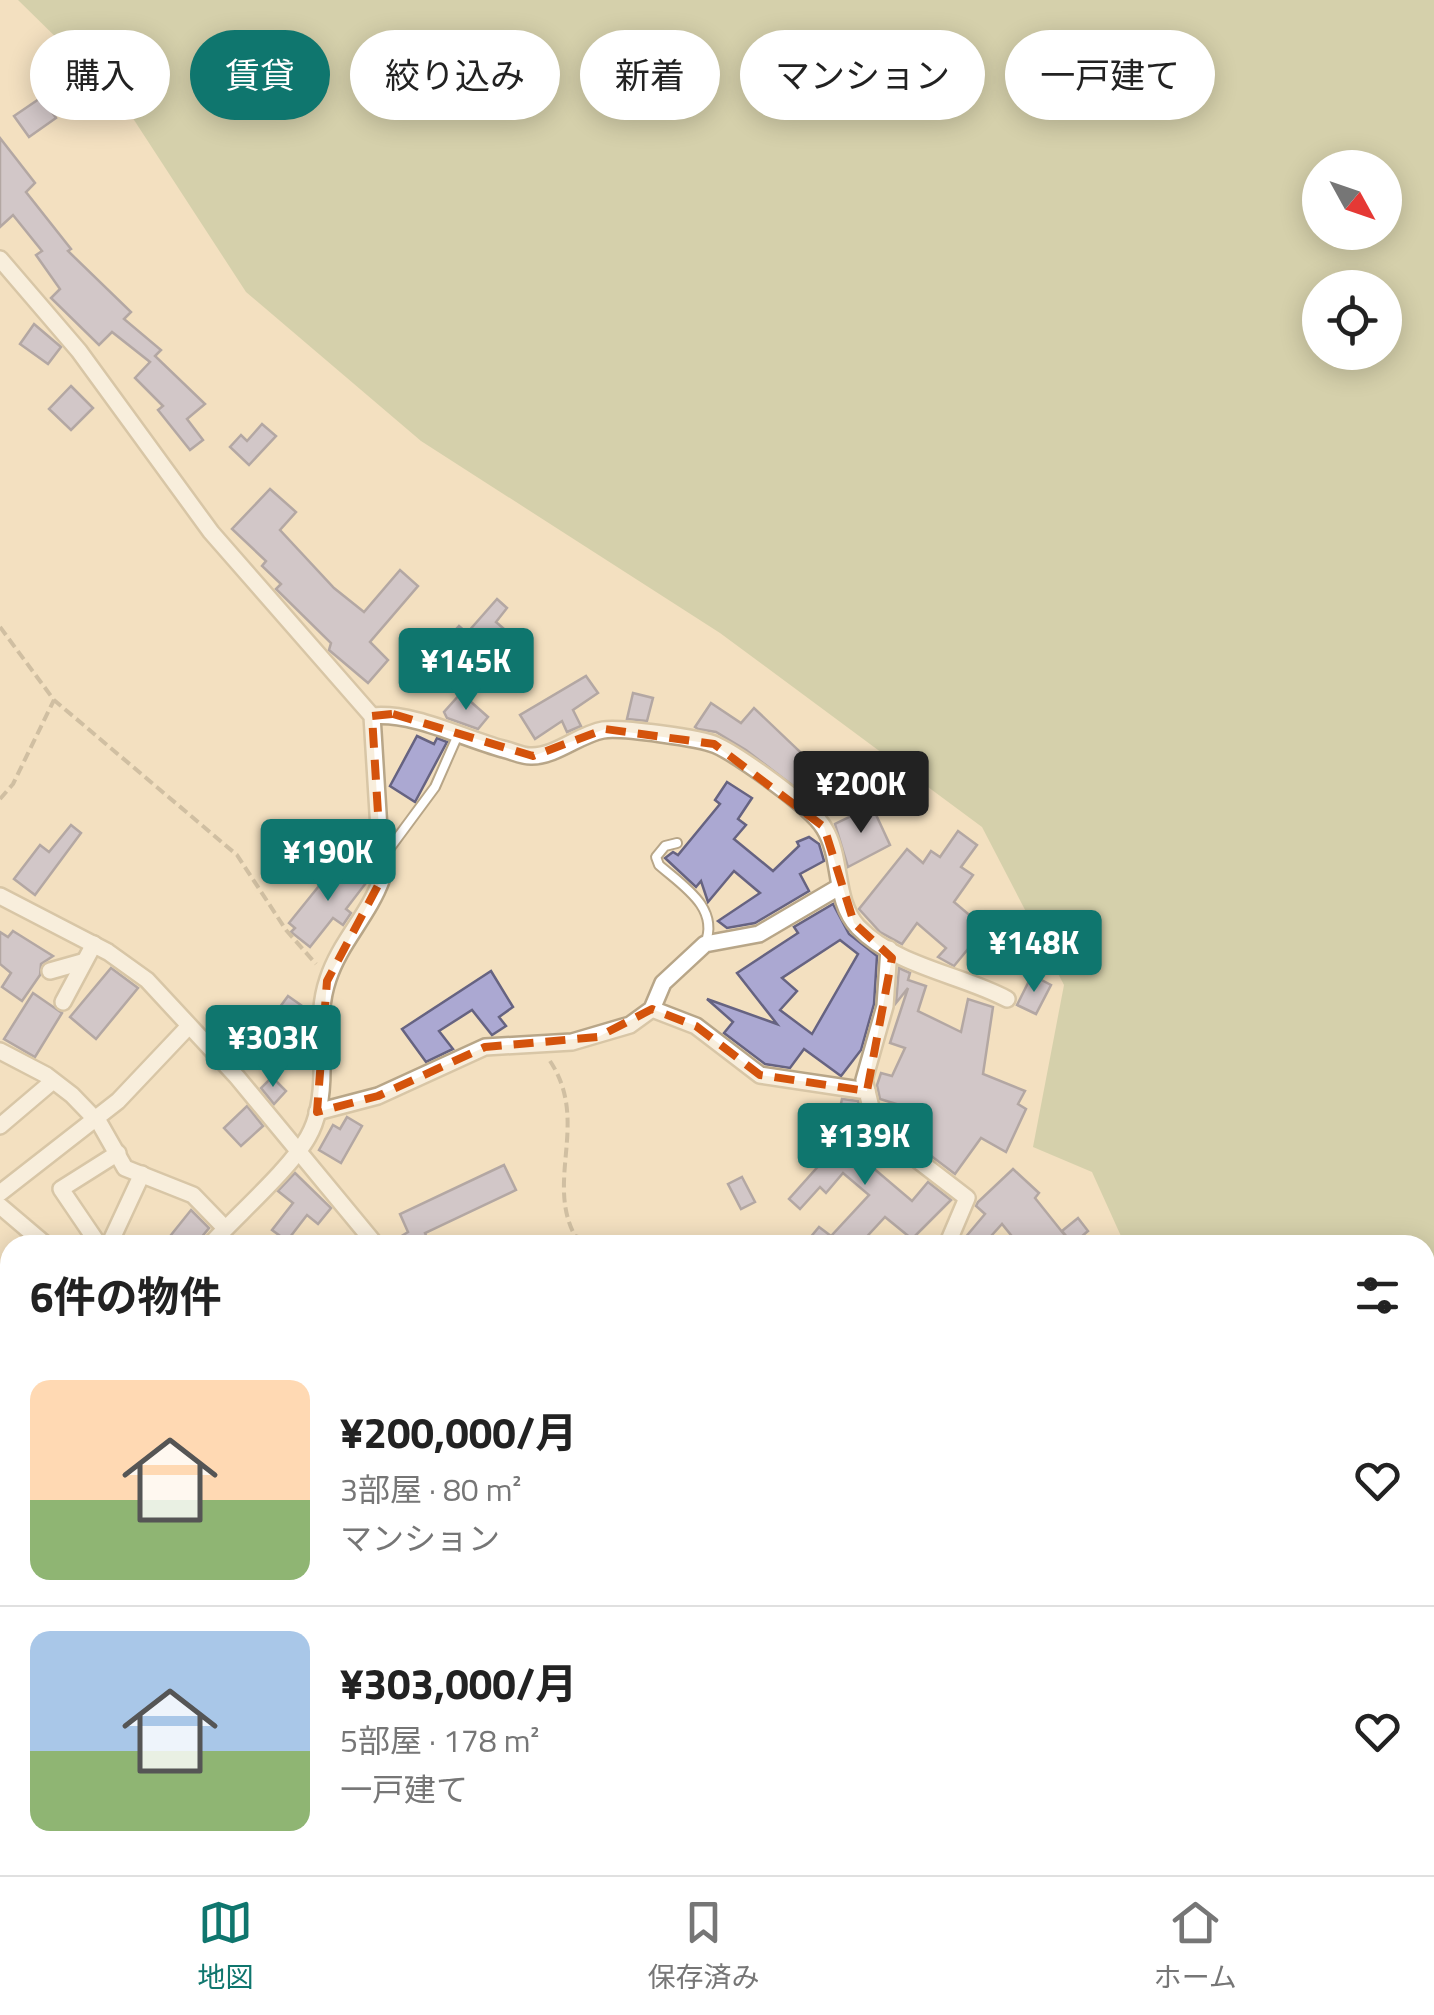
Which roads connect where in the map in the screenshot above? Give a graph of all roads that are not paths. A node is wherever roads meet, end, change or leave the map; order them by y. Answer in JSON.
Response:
{"nodes":[{"id":1,"x":0,"y":260,"type":"edge"},
{"id":2,"x":372,"y":716,"type":"junction"},
{"id":3,"x":457,"y":737,"type":"junction"},
{"id":4,"x":678,"y":843,"type":"dead end"},
{"id":5,"x":381,"y":859,"type":"junction"},
{"id":6,"x":838,"y":888,"type":"junction"},
{"id":7,"x":0,"y":896,"type":"edge"},
{"id":8,"x":94,"y":944,"type":"junction"},
{"id":9,"x":705,"y":944,"type":"junction"},
{"id":10,"x":889,"y":949,"type":"junction"},
{"id":11,"x":82,"y":962,"type":"junction"},
{"id":12,"x":50,"y":971,"type":"dead end"},
{"id":13,"x":1007,"y":999,"type":"dead end"},
{"id":14,"x":63,"y":1002,"type":"dead end"},
{"id":15,"x":652,"y":1009,"type":"junction"},
{"id":16,"x":188,"y":1026,"type":"junction"},
{"id":17,"x":0,"y":1051,"type":"edge"},
{"id":18,"x":53,"y":1081,"type":"junction"},
{"id":19,"x":866,"y":1091,"type":"junction"},
{"id":20,"x":318,"y":1112,"type":"junction"},
{"id":21,"x":94,"y":1118,"type":"junction"},
{"id":22,"x":0,"y":1126,"type":"edge"},
{"id":23,"x":296,"y":1152,"type":"junction"},
{"id":24,"x":118,"y":1153,"type":"junction"},
{"id":25,"x":142,"y":1174,"type":"junction"},
{"id":26,"x":0,"y":1193,"type":"edge"},
{"id":27,"x":0,"y":1206,"type":"edge"},
{"id":28,"x":226,"y":1228,"type":"junction"},
{"id":29,"x":34,"y":1235,"type":"edge"},
{"id":30,"x":91,"y":1235,"type":"edge"},
{"id":31,"x":114,"y":1235,"type":"edge"},
{"id":32,"x":219,"y":1235,"type":"edge"},
{"id":33,"x":367,"y":1235,"type":"edge"},
{"id":34,"x":951,"y":1235,"type":"edge"}],
"edges":[{"from":1,"to":2,"type":"street"},
{"from":2,"to":3,"type":"street"},
{"from":2,"to":5,"type":"street"},
{"from":3,"to":5,"type":"lane"},
{"from":3,"to":6,"type":"street"},
{"from":4,"to":9,"type":"lane"},
{"from":5,"to":20,"type":"street"},
{"from":6,"to":9,"type":"street"},
{"from":6,"to":10,"type":"street"},
{"from":7,"to":8,"type":"street"},
{"from":8,"to":11,"type":"street"},
{"from":8,"to":16,"type":"street"},
{"from":9,"to":15,"type":"street"},
{"from":10,"to":13,"type":"street"},
{"from":10,"to":19,"type":"street"},
{"from":11,"to":12,"type":"street"},
{"from":11,"to":14,"type":"street"},
{"from":15,"to":19,"type":"street"},
{"from":15,"to":20,"type":"street"},
{"from":16,"to":21,"type":"street"},
{"from":16,"to":23,"type":"street"},
{"from":17,"to":18,"type":"street"},
{"from":18,"to":21,"type":"street"},
{"from":18,"to":22,"type":"street"},
{"from":19,"to":34,"type":"street"},
{"from":20,"to":23,"type":"street"},
{"from":21,"to":24,"type":"street"},
{"from":21,"to":26,"type":"street"},
{"from":23,"to":28,"type":"street"},
{"from":23,"to":33,"type":"street"},
{"from":24,"to":25,"type":"street"},
{"from":24,"to":30,"type":"street"},
{"from":25,"to":28,"type":"street"},
{"from":25,"to":31,"type":"street"},
{"from":27,"to":29,"type":"street"},
{"from":28,"to":32,"type":"street"}]}
